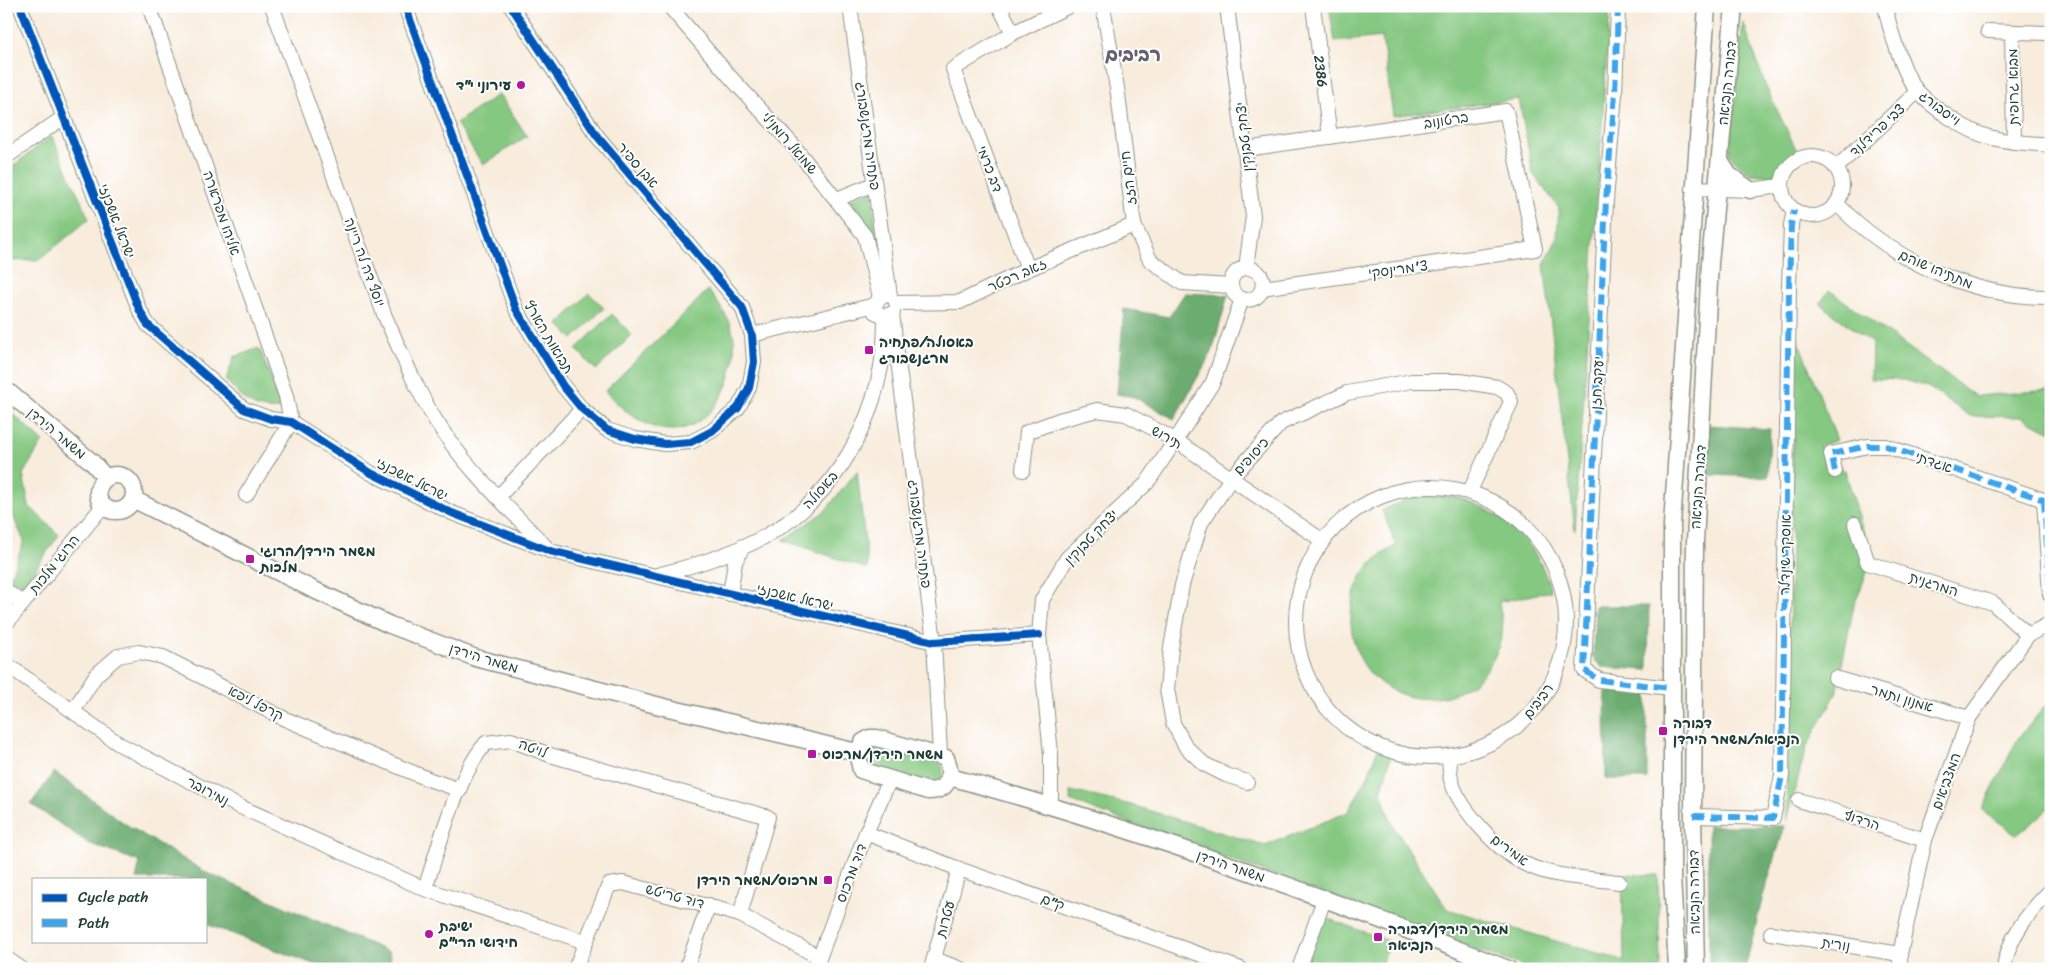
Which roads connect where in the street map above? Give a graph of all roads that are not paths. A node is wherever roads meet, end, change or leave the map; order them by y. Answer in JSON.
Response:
{"nodes":[{"id":1,"x":20,"y":6,"type":"edge"},
{"id":2,"x":149,"y":6,"type":"edge"},
{"id":3,"x":272,"y":6,"type":"edge"},
{"id":4,"x":405,"y":6,"type":"edge"},
{"id":5,"x":510,"y":6,"type":"edge"},
{"id":6,"x":669,"y":6,"type":"edge"},
{"id":7,"x":850,"y":6,"type":"edge"},
{"id":8,"x":999,"y":6,"type":"edge"},
{"id":9,"x":1069,"y":6,"type":"edge"},
{"id":10,"x":1103,"y":6,"type":"edge"},
{"id":11,"x":1228,"y":6,"type":"edge"},
{"id":12,"x":1313,"y":6,"type":"edge"},
{"id":13,"x":1618,"y":6,"type":"edge"},
{"id":14,"x":1706,"y":6,"type":"edge"},
{"id":15,"x":1734,"y":6,"type":"edge"},
{"id":16,"x":1885,"y":6,"type":"edge"},
{"id":17,"x":1988,"y":31,"type":"dead end"},
{"id":18,"x":2012,"y":32,"type":"junction"},
{"id":19,"x":1013,"y":33,"type":"junction"},
{"id":20,"x":2046,"y":33,"type":"dead end"},
{"id":21,"x":1917,"y":92,"type":"junction"},
{"id":22,"x":64,"y":117,"type":"junction"},
{"id":23,"x":1330,"y":137,"type":"junction"},
{"id":24,"x":2014,"y":142,"type":"junction"},
{"id":25,"x":2051,"y":145,"type":"edge"},
{"id":26,"x":1246,"y":149,"type":"junction"},
{"id":27,"x":6,"y":157,"type":"edge"},
{"id":28,"x":1720,"y":161,"type":"junction"},
{"id":29,"x":1836,"y":168,"type":"junction"},
{"id":30,"x":874,"y":184,"type":"junction"},
{"id":31,"x":1781,"y":186,"type":"junction"},
{"id":32,"x":1693,"y":188,"type":"junction"},
{"id":33,"x":1716,"y":190,"type":"junction"},
{"id":34,"x":1750,"y":190,"type":"junction"},
{"id":35,"x":837,"y":199,"type":"junction"},
{"id":36,"x":1837,"y":204,"type":"junction"},
{"id":37,"x":1794,"y":210,"type":"junction"},
{"id":38,"x":1134,"y":225,"type":"junction"},
{"id":39,"x":1535,"y":249,"type":"joint"},
{"id":40,"x":1246,"y":268,"type":"junction"},
{"id":41,"x":1028,"y":269,"type":"junction"},
{"id":42,"x":1231,"y":286,"type":"junction"},
{"id":43,"x":1262,"y":288,"type":"junction"},
{"id":44,"x":2051,"y":297,"type":"edge"},
{"id":45,"x":1242,"y":299,"type":"junction"},
{"id":46,"x":886,"y":305,"type":"junction"},
{"id":47,"x":752,"y":335,"type":"junction"},
{"id":48,"x":6,"y":390,"type":"edge"},
{"id":49,"x":582,"y":409,"type":"junction"},
{"id":50,"x":291,"y":422,"type":"junction"},
{"id":51,"x":1175,"y":440,"type":"junction"},
{"id":52,"x":1023,"y":470,"type":"dead end"},
{"id":53,"x":1835,"y":471,"type":"dead end"},
{"id":54,"x":1232,"y":477,"type":"junction"},
{"id":55,"x":106,"y":478,"type":"junction"},
{"id":56,"x":1470,"y":491,"type":"junction"},
{"id":57,"x":246,"y":495,"type":"dead end"},
{"id":58,"x":498,"y":497,"type":"junction"},
{"id":59,"x":133,"y":499,"type":"junction"},
{"id":60,"x":2048,"y":500,"type":"edge"},
{"id":61,"x":103,"y":506,"type":"junction"},
{"id":62,"x":1856,"y":524,"type":"dead end"},
{"id":63,"x":1323,"y":542,"type":"junction"},
{"id":64,"x":743,"y":546,"type":"junction"},
{"id":65,"x":550,"y":551,"type":"junction"},
{"id":66,"x":654,"y":576,"type":"junction"},
{"id":67,"x":6,"y":591,"type":"edge"},
{"id":68,"x":730,"y":594,"type":"junction"},
{"id":69,"x":2050,"y":594,"type":"edge"},
{"id":70,"x":23,"y":604,"type":"junction"},
{"id":71,"x":2051,"y":623,"type":"edge"},
{"id":72,"x":6,"y":624,"type":"edge"},
{"id":73,"x":1039,"y":635,"type":"junction"},
{"id":74,"x":2028,"y":635,"type":"junction"},
{"id":75,"x":934,"y":642,"type":"junction"},
{"id":76,"x":6,"y":664,"type":"edge"},
{"id":77,"x":1835,"y":678,"type":"dead end"},
{"id":78,"x":1671,"y":688,"type":"junction"},
{"id":79,"x":73,"y":712,"type":"junction"},
{"id":80,"x":1969,"y":718,"type":"junction"},
{"id":81,"x":857,"y":752,"type":"junction"},
{"id":82,"x":940,"y":754,"type":"junction"},
{"id":83,"x":1449,"y":756,"type":"junction"},
{"id":84,"x":950,"y":778,"type":"junction"},
{"id":85,"x":890,"y":779,"type":"junction"},
{"id":86,"x":1247,"y":782,"type":"dead end"},
{"id":87,"x":460,"y":790,"type":"junction"},
{"id":88,"x":1799,"y":800,"type":"dead end"},
{"id":89,"x":1051,"y":805,"type":"junction"},
{"id":90,"x":1693,"y":816,"type":"junction"},
{"id":91,"x":866,"y":833,"type":"junction"},
{"id":92,"x":1925,"y":840,"type":"junction"},
{"id":93,"x":959,"y":868,"type":"junction"},
{"id":94,"x":1619,"y":882,"type":"dead end"},
{"id":95,"x":426,"y":889,"type":"junction"},
{"id":96,"x":2051,"y":890,"type":"edge"},
{"id":97,"x":1325,"y":898,"type":"junction"},
{"id":98,"x":709,"y":905,"type":"junction"},
{"id":99,"x":740,"y":915,"type":"junction"},
{"id":100,"x":1771,"y":933,"type":"dead end"},
{"id":101,"x":586,"y":942,"type":"junction"},
{"id":102,"x":1900,"y":954,"type":"junction"},
{"id":103,"x":6,"y":958,"type":"edge"},
{"id":104,"x":817,"y":963,"type":"edge"},
{"id":105,"x":933,"y":964,"type":"edge"},
{"id":106,"x":22,"y":969,"type":"edge"},
{"id":107,"x":575,"y":969,"type":"edge"},
{"id":108,"x":686,"y":969,"type":"edge"},
{"id":109,"x":961,"y":969,"type":"edge"},
{"id":110,"x":1240,"y":969,"type":"edge"},
{"id":111,"x":1299,"y":969,"type":"edge"},
{"id":112,"x":1508,"y":969,"type":"edge"},
{"id":113,"x":1677,"y":969,"type":"edge"},
{"id":114,"x":1696,"y":969,"type":"edge"},
{"id":115,"x":1900,"y":969,"type":"edge"},
{"id":116,"x":2004,"y":969,"type":"edge"}],
"edges":[{"from":1,"to":22,"type":"street","name":"ישראל אשכנזי"},
{"from":2,"to":50,"type":"street","name":"אליהו מפרארה"},
{"from":3,"to":58,"type":"street","name":"יוסף דה לה ריינה"},
{"from":4,"to":49,"type":"street","name":"תבואות הארץ"},
{"from":5,"to":47,"type":"street","name":"אבן ספיר"},
{"from":6,"to":35,"type":"street","name":"שמואל רומנילי"},
{"from":7,"to":30,"type":"street","name":"פתחיה מרגנשבורג"},
{"from":8,"to":19,"type":"street"},
{"from":9,"to":19,"type":"street"},
{"from":10,"to":38,"type":"street","name":"חיים הזז"},
{"from":11,"to":26,"type":"street","name":"יצחק טבנקין"},
{"from":12,"to":23,"type":"street","name":"2386"},
{"from":13,"to":78,"type":"street","name":"יעקב חזן"},
{"from":14,"to":32,"type":"street","name":"דבורה הנביאה"},
{"from":15,"to":28,"type":"street","name":"דבורה הנביאה"},
{"from":16,"to":21,"type":"street","name":"וייסבורג"},
{"from":17,"to":18,"type":"street","name":"מבוא גרופית"},
{"from":18,"to":20,"type":"street","name":"מבוא גרופית"},
{"from":18,"to":24,"type":"street","name":"מבוא גרופית"},
{"from":19,"to":41,"type":"street","name":"דב כרמי"},
{"from":21,"to":24,"type":"street","name":"וייסבורג"},
{"from":21,"to":29,"type":"street","name":"צבי פרידלנד"},
{"from":22,"to":27,"type":"street"},
{"from":22,"to":50,"type":"street","name":"ישראל אשכנזי"},
{"from":23,"to":26,"type":"street","name":"ברטונוב"},
{"from":23,"to":39,"type":"street","name":"ברטונוב"},
{"from":24,"to":25,"type":"street","name":"וייסבורג"},
{"from":26,"to":40,"type":"street","name":"יצחק טבנקין"},
{"from":28,"to":33,"type":"street","name":"דבורה הנביאה"},
{"from":28,"to":34,"type":"street"},
{"from":29,"to":31,"type":"street"},
{"from":29,"to":36,"type":"street"},
{"from":30,"to":35,"type":"street"},
{"from":30,"to":46,"type":"street","name":"פתחיה מרגנשבורג"},
{"from":31,"to":34,"type":"street"},
{"from":31,"to":37,"type":"street"},
{"from":32,"to":33,"type":"street"},
{"from":32,"to":78,"type":"street","name":"דבורה הנביאה"},
{"from":33,"to":34,"type":"street"},
{"from":33,"to":90,"type":"street","name":"דבורה הנביאה"},
{"from":35,"to":46,"type":"street","name":"שמואל רומנילי"},
{"from":36,"to":37,"type":"street"},
{"from":36,"to":44,"type":"street","name":"מתתיהו שוהם"},
{"from":37,"to":90,"type":"street","name":"אוסקר שינדלר"},
{"from":38,"to":41,"type":"street","name":"זאב רכטר"},
{"from":38,"to":42,"type":"street","name":"חיים הזז"},
{"from":39,"to":43,"type":"street","name":"צ'מרינסקי"},
{"from":40,"to":42,"type":"street"},
{"from":40,"to":43,"type":"street"},
{"from":41,"to":46,"type":"street","name":"זאב רכטר"},
{"from":42,"to":45,"type":"street"},
{"from":43,"to":45,"type":"street"},
{"from":45,"to":51,"type":"street","name":"יצחק טבנקין"},
{"from":46,"to":47,"type":"street","name":"זאב רכטר"},
{"from":46,"to":64,"type":"street","name":"באסולה"},
{"from":46,"to":75,"type":"street","name":"פתחיה מרגנשבורג"},
{"from":47,"to":49,"type":"street","name":"תבואות הארץ"},
{"from":48,"to":55,"type":"street","name":"משמר הירדן"},
{"from":49,"to":58,"type":"street"},
{"from":50,"to":57,"type":"street"},
{"from":50,"to":65,"type":"street","name":"ישראל אשכנזי"},
{"from":51,"to":52,"type":"street","name":"תירוש"},
{"from":51,"to":54,"type":"street","name":"תירוש"},
{"from":51,"to":73,"type":"street","name":"יצחק טבנקין"},
{"from":53,"to":60,"type":"street","name":"אגדתי"},
{"from":54,"to":56,"type":"street","name":"כיסופים"},
{"from":54,"to":63,"type":"street","name":"תירוש"},
{"from":54,"to":86,"type":"street","name":"כיסופים"},
{"from":55,"to":59,"type":"street"},
{"from":55,"to":61,"type":"street"},
{"from":56,"to":63,"type":"street","name":"רביבים"},
{"from":56,"to":83,"type":"street","name":"רביבים"},
{"from":58,"to":65,"type":"street","name":"יוסף דה לה ריינה"},
{"from":59,"to":61,"type":"street"},
{"from":59,"to":81,"type":"street","name":"משמר הירדן"},
{"from":60,"to":69,"type":"street"},
{"from":61,"to":70,"type":"street","name":"הרוגי מלכות"},
{"from":62,"to":74,"type":"street","name":"המרגנית"},
{"from":63,"to":83,"type":"street","name":"רביבים"},
{"from":64,"to":66,"type":"street","name":"באסולה"},
{"from":64,"to":68,"type":"street"},
{"from":65,"to":66,"type":"street","name":"ישראל אשכנזי"},
{"from":66,"to":68,"type":"street","name":"ישראל אשכנזי"},
{"from":67,"to":70,"type":"street"},
{"from":68,"to":75,"type":"street","name":"ישראל אשכנזי"},
{"from":70,"to":72,"type":"street","name":"הרוגי מלכות"},
{"from":71,"to":74,"type":"street","name":"המצביאים"},
{"from":73,"to":75,"type":"street","name":"ישראל אשכנזי"},
{"from":73,"to":89,"type":"street","name":"יצחק טבנקין"},
{"from":74,"to":80,"type":"street","name":"המצביאים"},
{"from":75,"to":82,"type":"street","name":"פתחיה מרגנשבורג"},
{"from":76,"to":79,"type":"street","name":"נמירובר"},
{"from":77,"to":80,"type":"street","name":"אמנון ותמר"},
{"from":78,"to":113,"type":"street","name":"דבורה הנביאה"},
{"from":79,"to":87,"type":"street","name":"קרפל ליפא"},
{"from":79,"to":95,"type":"street","name":"נמירובר"},
{"from":80,"to":92,"type":"street","name":"המצביאים"},
{"from":81,"to":82,"type":"street"},
{"from":81,"to":85,"type":"street"},
{"from":82,"to":84,"type":"street"},
{"from":83,"to":94,"type":"street","name":"אמירים"},
{"from":84,"to":85,"type":"street"},
{"from":84,"to":89,"type":"street","name":"משמר הירדן"},
{"from":85,"to":91,"type":"street","name":"דוד מרכוס"},
{"from":87,"to":95,"type":"street","name":"לויטה"},
{"from":87,"to":99,"type":"street","name":"לויטה"},
{"from":88,"to":92,"type":"street","name":"הרדוף"},
{"from":89,"to":97,"type":"street","name":"משמר הירדן"},
{"from":90,"to":114,"type":"street","name":"דבורה הנביאה"},
{"from":91,"to":93,"type":"street","name":"ק\"ם"},
{"from":91,"to":104,"type":"street","name":"דוד מרכוס"},
{"from":92,"to":102,"type":"street","name":"המצביאים"},
{"from":93,"to":105,"type":"street","name":"עטרות"},
{"from":93,"to":110,"type":"street","name":"ק\"ם"},
{"from":95,"to":101,"type":"street"},
{"from":96,"to":116,"type":"street"},
{"from":97,"to":111,"type":"street"},
{"from":97,"to":112,"type":"street","name":"משמר הירדן"},
{"from":98,"to":99,"type":"street","name":"דוד טריטש"},
{"from":98,"to":101,"type":"street","name":"דוד טריטש"},
{"from":98,"to":108,"type":"street"},
{"from":99,"to":104,"type":"street","name":"דוד טריטש"},
{"from":100,"to":102,"type":"street","name":"נורית"},
{"from":101,"to":107,"type":"street","name":"דוד טריטש"},
{"from":102,"to":115,"type":"street","name":"המצביאים"},
{"from":103,"to":106,"type":"street"},
{"from":105,"to":109,"type":"street"}]}
